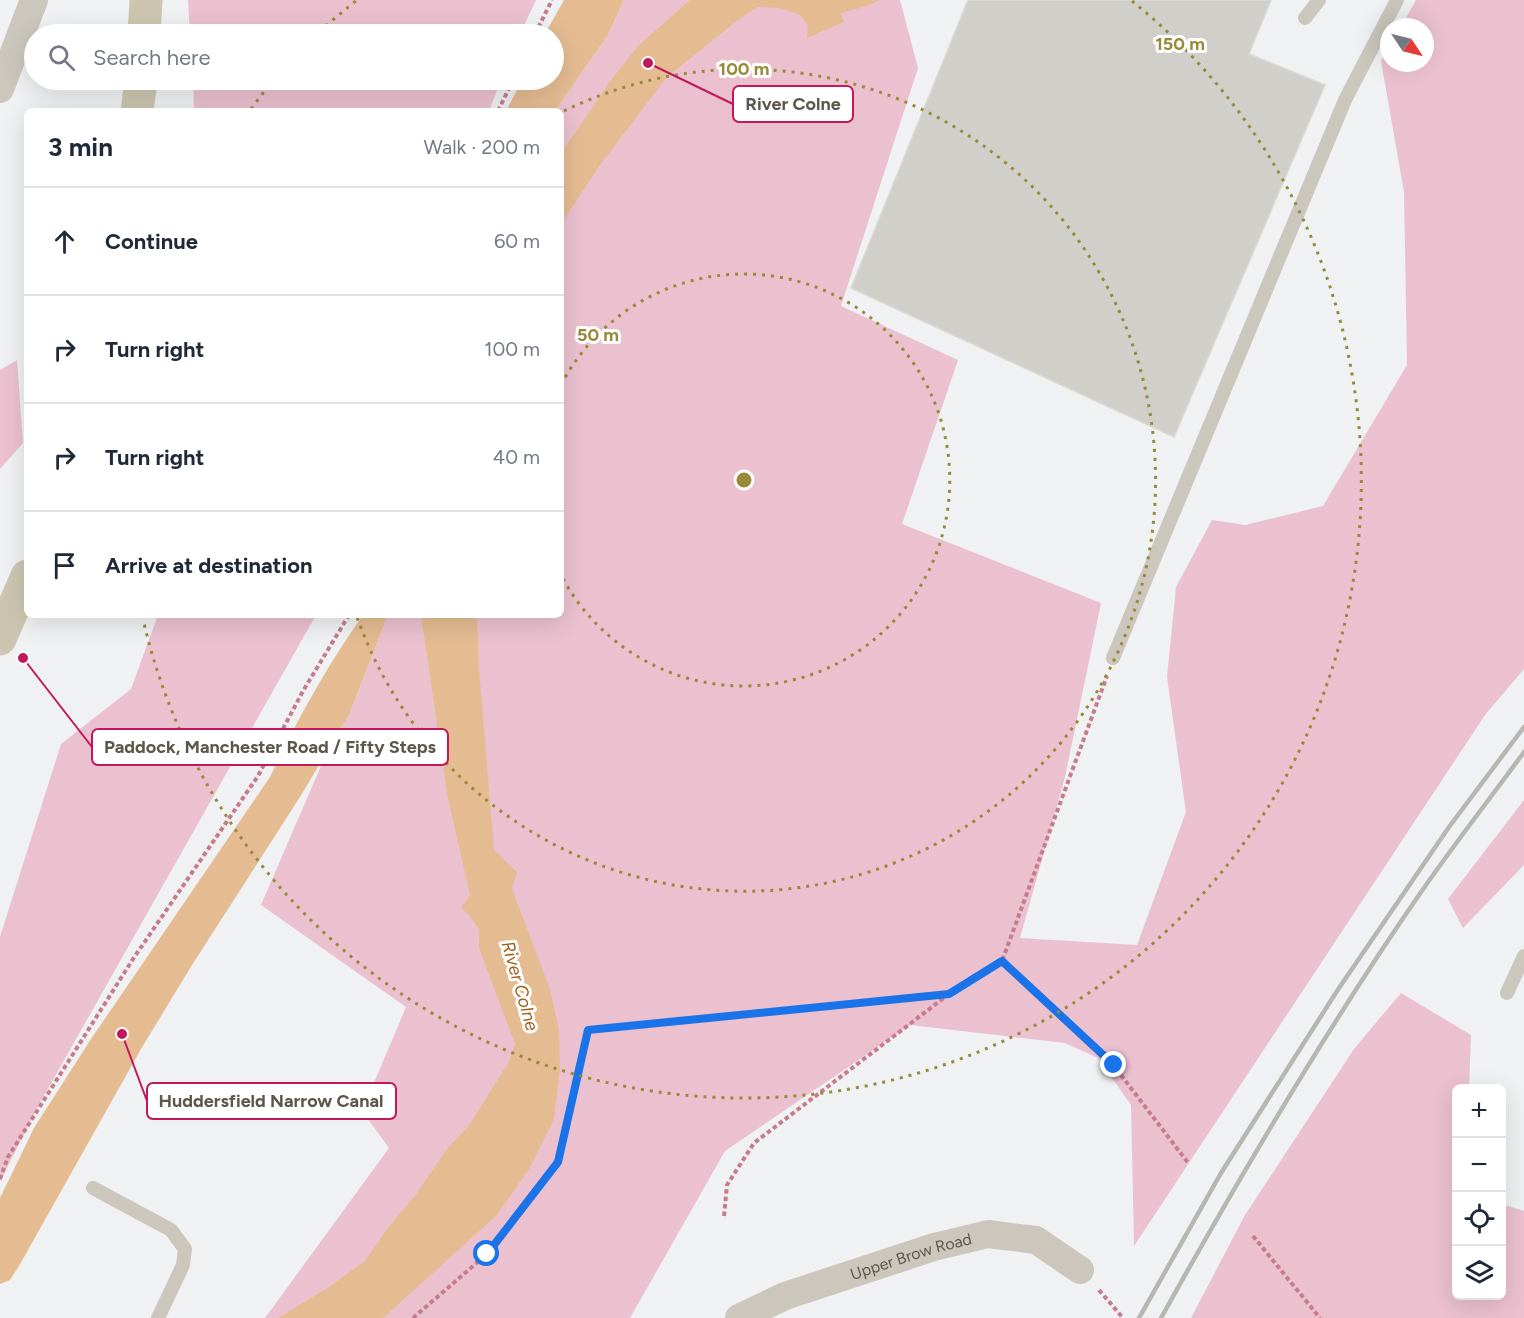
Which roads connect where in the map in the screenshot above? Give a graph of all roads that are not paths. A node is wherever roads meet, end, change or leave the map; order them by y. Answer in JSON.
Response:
{"nodes":[{"id":1,"x":34,"y":0,"type":"edge"},
{"id":2,"x":146,"y":0,"type":"edge"},
{"id":3,"x":1319,"y":0,"type":"edge"},
{"id":4,"x":1397,"y":0,"type":"edge"},
{"id":5,"x":1305,"y":18,"type":"dead end"},
{"id":6,"x":25,"y":24,"type":"edge"},
{"id":7,"x":145,"y":24,"type":"edge"},
{"id":8,"x":24,"y":26,"type":"edge"},
{"id":9,"x":0,"y":89,"type":"edge"},
{"id":10,"x":140,"y":90,"type":"edge"},
{"id":11,"x":137,"y":108,"type":"edge"},
{"id":12,"x":24,"y":583,"type":"edge"},
{"id":13,"x":0,"y":639,"type":"edge"},
{"id":14,"x":1113,"y":658,"type":"road end"},
{"id":15,"x":1524,"y":956,"type":"edge"},
{"id":16,"x":1507,"y":993,"type":"dead end"},
{"id":17,"x":93,"y":1188,"type":"dead end"},
{"id":18,"x":1080,"y":1270,"type":"road end"},
{"id":19,"x":158,"y":1318,"type":"edge"},
{"id":20,"x":740,"y":1318,"type":"edge"}],
"edges":[{"from":1,"to":6,"type":"street"},
{"from":2,"to":7,"type":"main road"},
{"from":3,"to":5,"type":"lane"},
{"from":4,"to":14,"type":"lane"},
{"from":8,"to":9,"type":"street"},
{"from":10,"to":11,"type":"main road"},
{"from":12,"to":13,"type":"main road"},
{"from":15,"to":16,"type":"lane"},
{"from":17,"to":19,"type":"lane"},
{"from":18,"to":20,"type":"street","name":"Upper Brow Road"}]}
